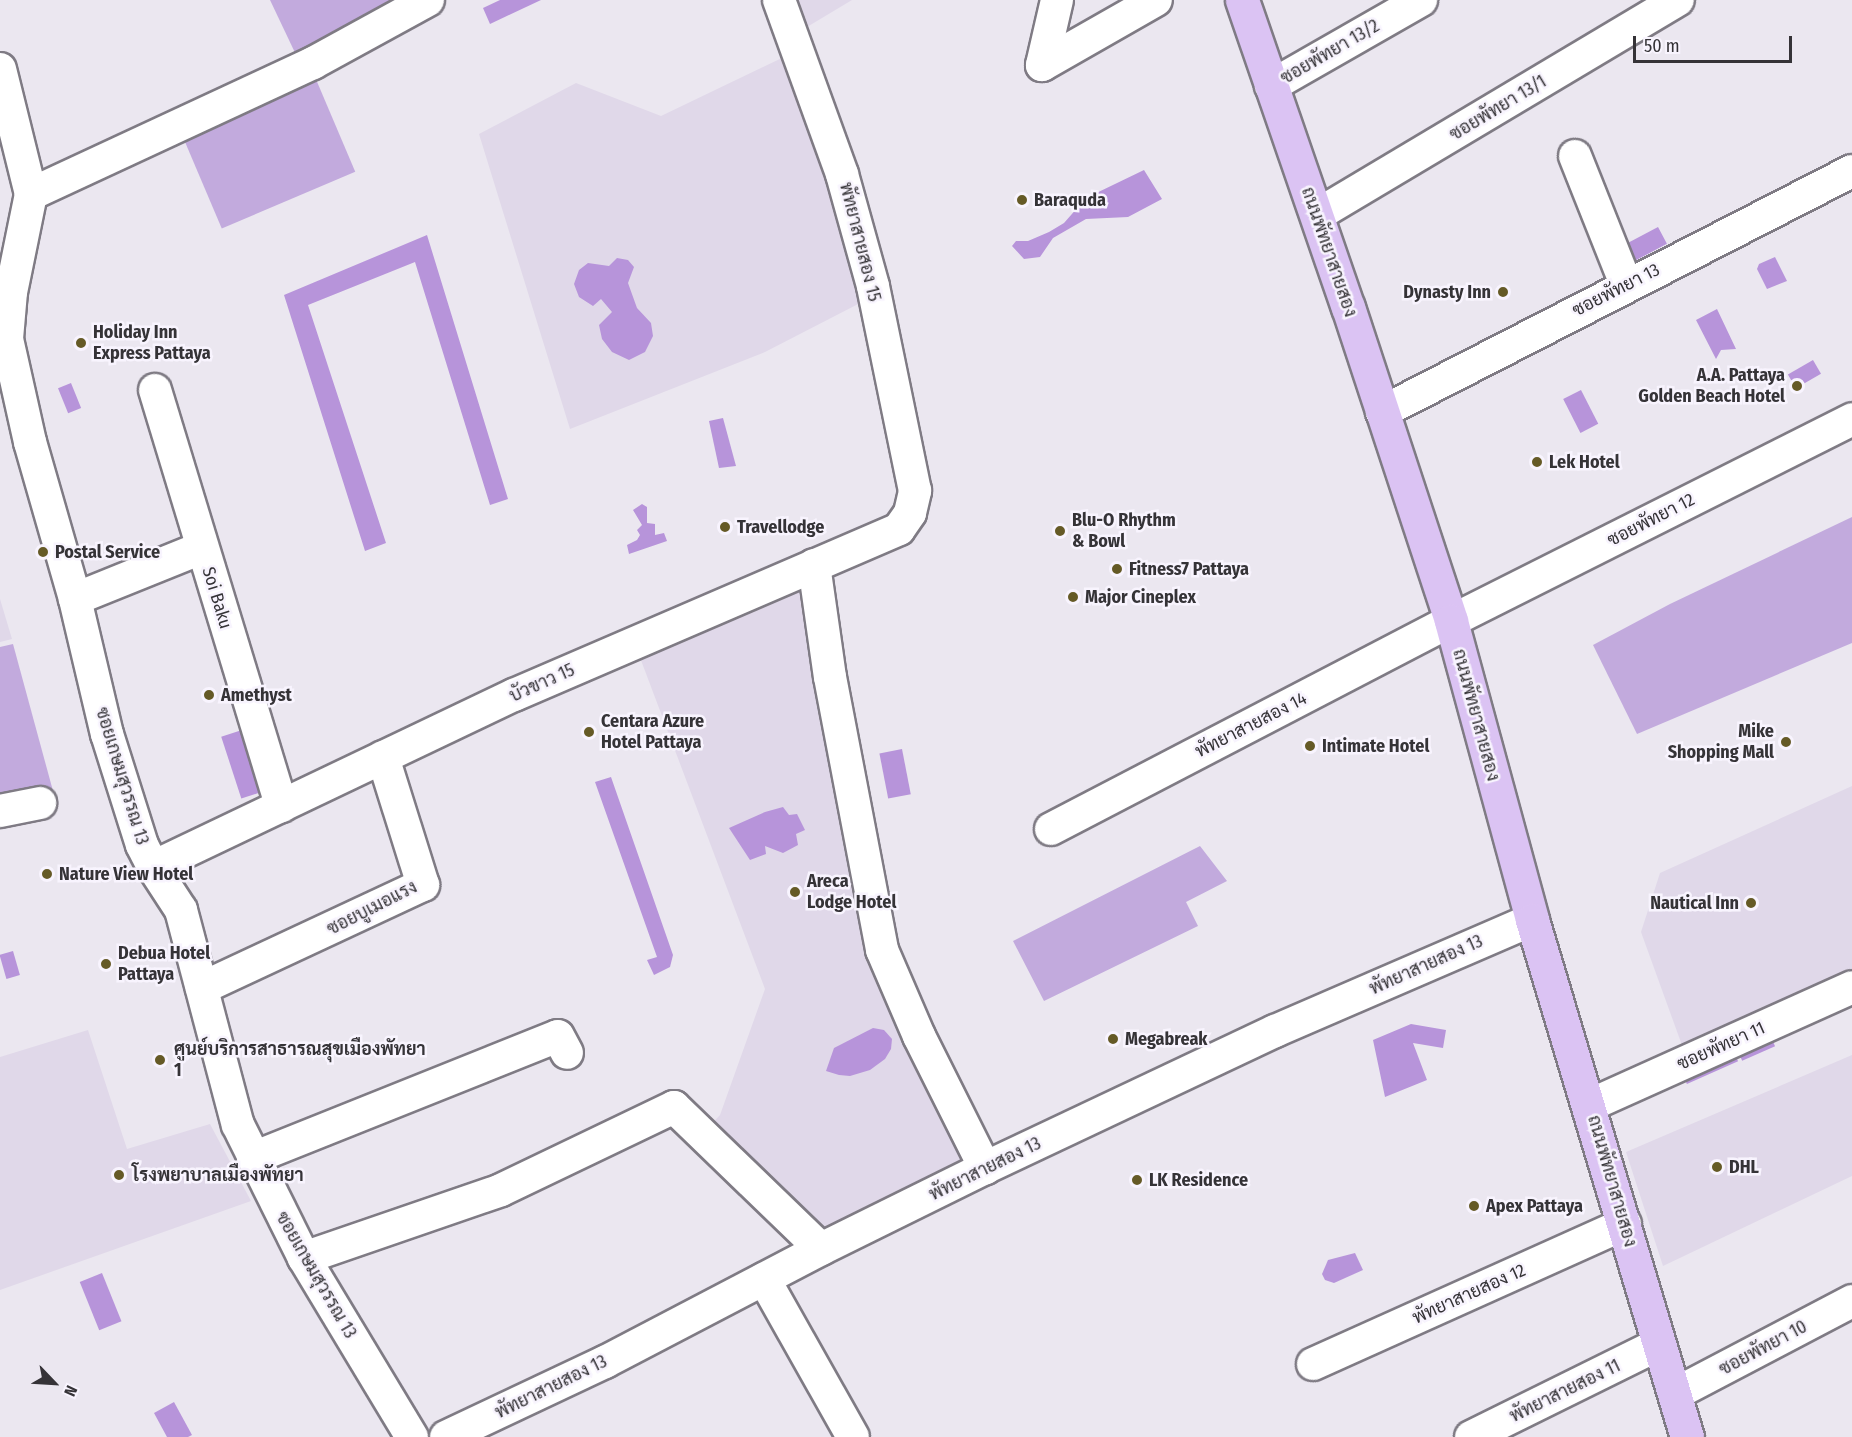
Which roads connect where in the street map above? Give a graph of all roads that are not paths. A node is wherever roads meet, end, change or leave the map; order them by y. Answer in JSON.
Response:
{"nodes":[{"id":1,"x":428,"y":0,"type":"edge"},
{"id":2,"x":779,"y":0,"type":"edge"},
{"id":3,"x":1057,"y":0,"type":"edge"},
{"id":4,"x":1155,"y":0,"type":"edge"},
{"id":5,"x":1242,"y":0,"type":"edge"},
{"id":6,"x":1421,"y":0,"type":"edge"},
{"id":7,"x":1678,"y":0,"type":"edge"},
{"id":8,"x":0,"y":69,"type":"edge"},
{"id":9,"x":1271,"y":86,"type":"junction"},
{"id":10,"x":1575,"y":156,"type":"dead end"},
{"id":11,"x":1852,"y":171,"type":"edge"},
{"id":12,"x":31,"y":194,"type":"junction"},
{"id":13,"x":1317,"y":215,"type":"junction"},
{"id":14,"x":1626,"y":284,"type":"junction"},
{"id":15,"x":155,"y":390,"type":"dead end"},
{"id":16,"x":1382,"y":412,"type":"junction"},
{"id":17,"x":1852,"y":419,"type":"edge"},
{"id":18,"x":915,"y":491,"type":"joint"},
{"id":19,"x":201,"y":548,"type":"junction"},
{"id":20,"x":814,"y":565,"type":"junction"},
{"id":21,"x":75,"y":599,"type":"junction"},
{"id":22,"x":1451,"y":621,"type":"junction"},
{"id":23,"x":383,"y":757,"type":"junction"},
{"id":24,"x":40,"y":803,"type":"dead end"},
{"id":25,"x":281,"y":806,"type":"junction"},
{"id":26,"x":0,"y":811,"type":"edge"},
{"id":27,"x":1051,"y":829,"type":"dead end"},
{"id":28,"x":153,"y":867,"type":"junction"},
{"id":29,"x":1532,"y":920,"type":"junction"},
{"id":30,"x":1852,"y":987,"type":"edge"},
{"id":31,"x":202,"y":988,"type":"junction"},
{"id":32,"x":567,"y":1053,"type":"dead end"},
{"id":33,"x":1590,"y":1105,"type":"junction"},
{"id":34,"x":253,"y":1158,"type":"junction"},
{"id":35,"x":985,"y":1168,"type":"junction"},
{"id":36,"x":1625,"y":1224,"type":"junction"},
{"id":37,"x":821,"y":1249,"type":"junction"},
{"id":38,"x":304,"y":1258,"type":"junction"},
{"id":39,"x":764,"y":1279,"type":"junction"},
{"id":40,"x":1852,"y":1301,"type":"edge"},
{"id":41,"x":1659,"y":1344,"type":"junction"},
{"id":42,"x":1313,"y":1364,"type":"dead end"},
{"id":43,"x":1675,"y":1394,"type":"junction"},
{"id":44,"x":410,"y":1436,"type":"edge"},
{"id":45,"x":446,"y":1437,"type":"edge"},
{"id":46,"x":853,"y":1437,"type":"edge"},
{"id":47,"x":1471,"y":1437,"type":"edge"},
{"id":48,"x":1687,"y":1437,"type":"edge"}],
"edges":[{"from":1,"to":12,"type":"street"},
{"from":2,"to":18,"type":"street","name":"พัทยาสายสอง 15"},
{"from":3,"to":4,"type":"street"},
{"from":5,"to":9,"type":"main road","name":"ถนนพัทยาสายสอง"},
{"from":6,"to":9,"type":"street","name":"ซอยพัทยา 13/2"},
{"from":7,"to":13,"type":"street","name":"ซอยพัทยา 13/1"},
{"from":8,"to":12,"type":"street","name":"ซอยเกษมสุวรรณ 13"},
{"from":9,"to":13,"type":"main road","name":"ถนนพัทยาสายสอง"},
{"from":10,"to":14,"type":"street"},
{"from":11,"to":14,"type":"street","name":"ซอยพัทยา 13"},
{"from":12,"to":21,"type":"street","name":"ซอยเกษมสุวรรณ 13"},
{"from":13,"to":16,"type":"main road","name":"ถนนพัทยาสายสอง"},
{"from":14,"to":16,"type":"street","name":"ซอยพัทยา 13"},
{"from":15,"to":19,"type":"street","name":"Soi Baku"},
{"from":16,"to":22,"type":"main road","name":"ถนนพัทยาสายสอง"},
{"from":17,"to":22,"type":"street","name":"ซอยพัทยา 12"},
{"from":18,"to":20,"type":"street","name":"บัวขาว 15"},
{"from":19,"to":21,"type":"street"},
{"from":19,"to":25,"type":"street","name":"Soi Baku"},
{"from":20,"to":23,"type":"street","name":"บัวขาว 15"},
{"from":20,"to":35,"type":"street"},
{"from":21,"to":28,"type":"street","name":"ซอยเกษมสุวรรณ 13"},
{"from":22,"to":27,"type":"street","name":"พัทยาสายสอง 14"},
{"from":22,"to":29,"type":"main road","name":"ถนนพัทยาสายสอง"},
{"from":23,"to":25,"type":"street","name":"บัวขาว 15"},
{"from":23,"to":31,"type":"street","name":"ซอยบูเมอแรง"},
{"from":24,"to":26,"type":"street"},
{"from":25,"to":28,"type":"street","name":"บัวขาว 15"},
{"from":28,"to":31,"type":"street","name":"ซอยเกษมสุวรรณ 13"},
{"from":29,"to":33,"type":"main road","name":"ถนนพัทยาสายสอง"},
{"from":29,"to":35,"type":"street","name":"พัทยาสายสอง 13"},
{"from":30,"to":33,"type":"street","name":"ซอยพัทยา 11"},
{"from":31,"to":34,"type":"street","name":"ซอยเกษมสุวรรณ 13"},
{"from":32,"to":34,"type":"street"},
{"from":33,"to":36,"type":"main road","name":"ถนนพัทยาสายสอง"},
{"from":34,"to":38,"type":"street","name":"ซอยเกษมสุวรรณ 13"},
{"from":35,"to":37,"type":"street","name":"พัทยาสายสอง 13"},
{"from":36,"to":41,"type":"main road","name":"ถนนพัทยาสายสอง"},
{"from":36,"to":42,"type":"street","name":"พัทยาสายสอง 12"},
{"from":37,"to":38,"type":"street"},
{"from":37,"to":39,"type":"street","name":"พัทยาสายสอง 13"},
{"from":38,"to":44,"type":"street","name":"ซอยเกษมสุวรรณ 13"},
{"from":39,"to":45,"type":"street","name":"พัทยาสายสอง 13"},
{"from":39,"to":46,"type":"street"},
{"from":40,"to":43,"type":"street","name":"ซอยพัทยา 10"},
{"from":41,"to":43,"type":"main road","name":"ถนนพัทยาสายสอง"},
{"from":41,"to":47,"type":"street","name":"พัทยาสายสอง 11"},
{"from":43,"to":48,"type":"main road","name":"ถนนพัทยาสายสอง"}]}
